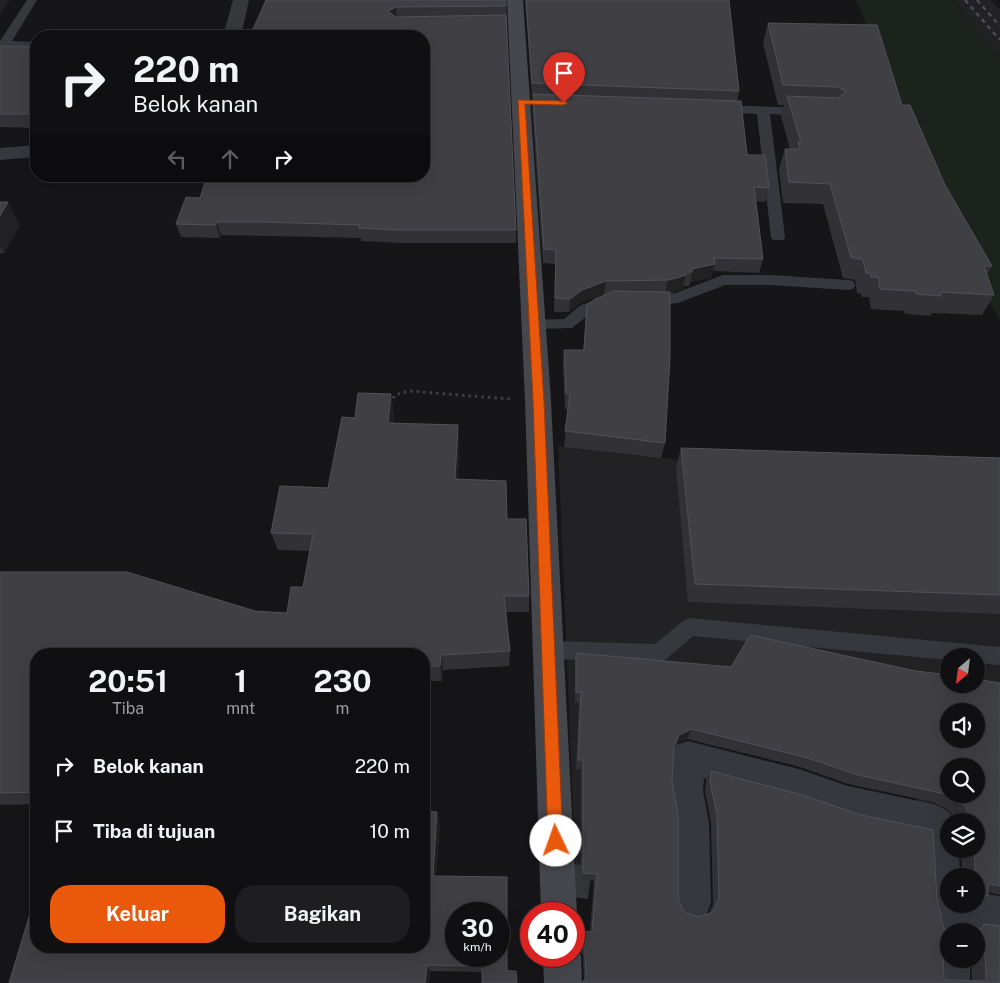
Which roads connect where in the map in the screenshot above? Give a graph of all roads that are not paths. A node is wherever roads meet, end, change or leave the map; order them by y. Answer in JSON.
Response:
{"nodes":[{"id":1,"x":32,"y":0,"type":"edge"},
{"id":2,"x":241,"y":0,"type":"edge"},
{"id":3,"x":512,"y":16,"type":"edge"},
{"id":4,"x":234,"y":30,"type":"edge"},
{"id":5,"x":30,"y":45,"type":"edge"},
{"id":6,"x":2,"y":47,"type":"edge"},
{"id":7,"x":704,"y":108,"type":"edge"},
{"id":8,"x":763,"y":111,"type":"junction"},
{"id":9,"x":822,"y":112,"type":"edge"},
{"id":10,"x":30,"y":152,"type":"edge"},
{"id":11,"x":0,"y":154,"type":"edge"},
{"id":12,"x":778,"y":237,"type":"dead end"},
{"id":13,"x":848,"y":285,"type":"dead end"},
{"id":14,"x":534,"y":324,"type":"junction"},
{"id":15,"x":548,"y":650,"type":"junction"},
{"id":16,"x":1000,"y":656,"type":"edge"},
{"id":17,"x":558,"y":902,"type":"edge"},
{"id":18,"x":692,"y":903,"type":"dead end"},
{"id":19,"x":1000,"y":914,"type":"edge"},
{"id":20,"x":948,"y":918,"type":"edge"},
{"id":21,"x":562,"y":967,"type":"edge"},
{"id":22,"x":951,"y":968,"type":"edge"},
{"id":23,"x":563,"y":983,"type":"edge"},
{"id":24,"x":951,"y":983,"type":"edge"}],
"edges":[{"from":1,"to":6,"type":"lane"},
{"from":2,"to":4,"type":"street"},
{"from":3,"to":14,"type":"street"},
{"from":5,"to":6,"type":"lane"},
{"from":7,"to":8,"type":"lane"},
{"from":8,"to":9,"type":"lane"},
{"from":8,"to":12,"type":"lane"},
{"from":10,"to":11,"type":"street"},
{"from":13,"to":14,"type":"lane"},
{"from":14,"to":15,"type":"street"},
{"from":15,"to":16,"type":"lane"},
{"from":15,"to":17,"type":"street"},
{"from":18,"to":20,"type":"street"},
{"from":19,"to":20,"type":"street"},
{"from":21,"to":23,"type":"street"},
{"from":22,"to":24,"type":"street"}]}
